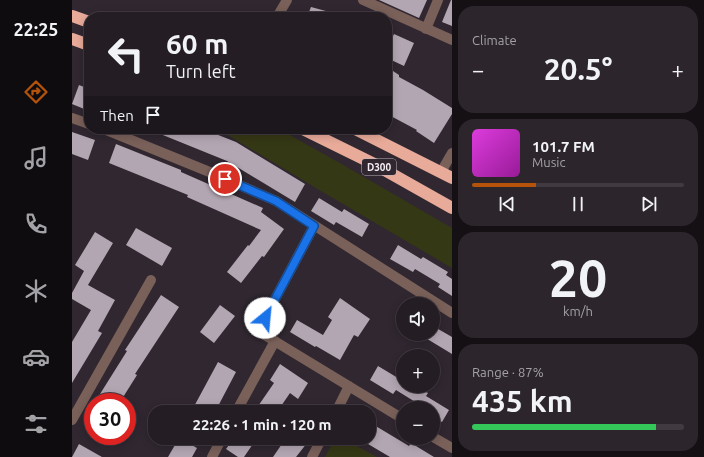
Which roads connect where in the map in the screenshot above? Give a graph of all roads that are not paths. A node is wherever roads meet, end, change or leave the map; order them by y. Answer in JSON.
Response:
{"nodes":[{"id":1,"x":288,"y":0,"type":"edge"},
{"id":2,"x":363,"y":0,"type":"edge"},
{"id":3,"x":438,"y":0,"type":"edge"},
{"id":4,"x":280,"y":12,"type":"edge"},
{"id":5,"x":390,"y":12,"type":"edge"},
{"id":6,"x":392,"y":13,"type":"edge"},
{"id":7,"x":72,"y":16,"type":"edge"},
{"id":8,"x":84,"y":20,"type":"edge"},
{"id":9,"x":426,"y":28,"type":"junction"},
{"id":10,"x":72,"y":39,"type":"edge"},
{"id":11,"x":452,"y":40,"type":"edge"},
{"id":12,"x":84,"y":43,"type":"edge"},
{"id":13,"x":72,"y":118,"type":"edge"},
{"id":14,"x":84,"y":122,"type":"edge"},
{"id":15,"x":118,"y":134,"type":"edge"},
{"id":16,"x":313,"y":134,"type":"edge"},
{"id":17,"x":364,"y":134,"type":"edge"},
{"id":18,"x":452,"y":153,"type":"edge"},
{"id":19,"x":440,"y":172,"type":"junction"},
{"id":20,"x":452,"y":178,"type":"edge"},
{"id":21,"x":452,"y":208,"type":"edge"},
{"id":22,"x":314,"y":226,"type":"junction"},
{"id":23,"x":151,"y":280,"type":"dead end"},
{"id":24,"x":452,"y":313,"type":"edge"},
{"id":25,"x":275,"y":341,"type":"junction"},
{"id":26,"x":349,"y":386,"type":"junction"},
{"id":27,"x":240,"y":405,"type":"edge"},
{"id":28,"x":340,"y":405,"type":"edge"},
{"id":29,"x":396,"y":415,"type":"edge"},
{"id":30,"x":72,"y":420,"type":"edge"},
{"id":31,"x":440,"y":441,"type":"edge"},
{"id":32,"x":218,"y":445,"type":"edge"},
{"id":33,"x":318,"y":445,"type":"edge"},
{"id":34,"x":452,"y":448,"type":"edge"},
{"id":35,"x":212,"y":457,"type":"edge"},
{"id":36,"x":312,"y":457,"type":"edge"}],
"edges":[{"from":1,"to":4,"type":"street"},
{"from":2,"to":5,"type":"street"},
{"from":3,"to":9,"type":"street"},
{"from":6,"to":9,"type":"street"},
{"from":7,"to":8,"type":"highway"},
{"from":9,"to":11,"type":"street"},
{"from":10,"to":12,"type":"highway"},
{"from":13,"to":14,"type":"street"},
{"from":15,"to":22,"type":"street"},
{"from":16,"to":21,"type":"highway","number":"D300"},
{"from":17,"to":19,"type":"highway","number":"D300"},
{"from":18,"to":19,"type":"street"},
{"from":19,"to":20,"type":"highway","number":"D300"},
{"from":22,"to":24,"type":"street"},
{"from":22,"to":25,"type":"street"},
{"from":23,"to":30,"type":"street"},
{"from":25,"to":26,"type":"street"},
{"from":25,"to":27,"type":"street"},
{"from":26,"to":28,"type":"street"},
{"from":26,"to":29,"type":"street"},
{"from":31,"to":34,"type":"street"},
{"from":32,"to":35,"type":"street"},
{"from":33,"to":36,"type":"street"}]}
